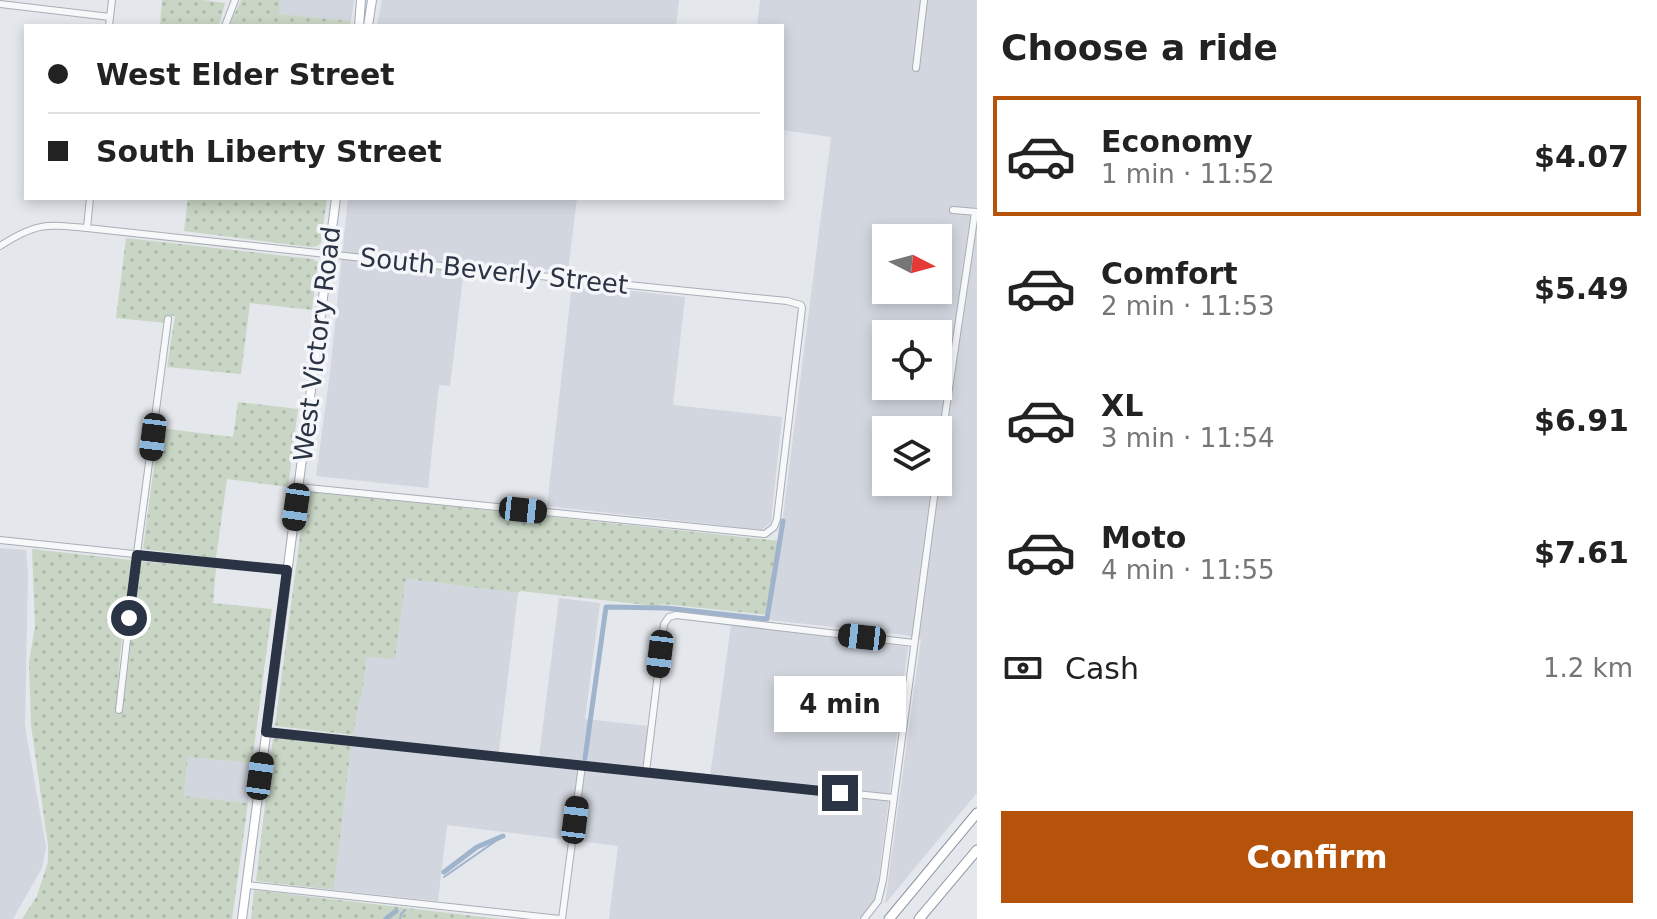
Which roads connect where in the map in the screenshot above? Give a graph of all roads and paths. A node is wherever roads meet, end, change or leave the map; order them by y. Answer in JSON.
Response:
{"nodes":[{"id":1,"x":112,"y":0,"type":"edge"},
{"id":2,"x":235,"y":0,"type":"edge"},
{"id":3,"x":361,"y":0,"type":"edge"},
{"id":4,"x":372,"y":0,"type":"edge"},
{"id":5,"x":924,"y":0,"type":"edge"},
{"id":6,"x":0,"y":4,"type":"edge"},
{"id":7,"x":110,"y":17,"type":"junction"},
{"id":8,"x":109,"y":24,"type":"edge"},
{"id":9,"x":226,"y":24,"type":"edge"},
{"id":10,"x":359,"y":24,"type":"edge"},
{"id":11,"x":368,"y":24,"type":"edge"},
{"id":12,"x":916,"y":68,"type":"dead end"},
{"id":13,"x":90,"y":200,"type":"edge"},
{"id":14,"x":336,"y":200,"type":"edge"},
{"id":15,"x":953,"y":210,"type":"dead end"},
{"id":16,"x":976,"y":212,"type":"edge"},
{"id":17,"x":87,"y":228,"type":"junction"},
{"id":18,"x":0,"y":246,"type":"edge"},
{"id":19,"x":329,"y":253,"type":"junction"},
{"id":20,"x":168,"y":319,"type":"dead end"},
{"id":21,"x":944,"y":416,"type":"edge"},
{"id":22,"x":298,"y":487,"type":"junction"},
{"id":23,"x":934,"y":496,"type":"edge"},
{"id":24,"x":0,"y":540,"type":"edge"},
{"id":25,"x":137,"y":555,"type":"junction"},
{"id":26,"x":287,"y":570,"type":"junction"},
{"id":27,"x":914,"y":643,"type":"junction"},
{"id":28,"x":119,"y":710,"type":"dead end"},
{"id":29,"x":266,"y":732,"type":"junction"},
{"id":30,"x":582,"y":765,"type":"junction"},
{"id":31,"x":646,"y":772,"type":"junction"},
{"id":32,"x":894,"y":798,"type":"junction"},
{"id":33,"x":977,"y":813,"type":"edge"},
{"id":34,"x":977,"y":850,"type":"edge"},
{"id":35,"x":247,"y":885,"type":"junction"},
{"id":36,"x":242,"y":919,"type":"edge"},
{"id":37,"x":561,"y":919,"type":"edge"},
{"id":38,"x":864,"y":919,"type":"edge"},
{"id":39,"x":889,"y":919,"type":"edge"},
{"id":40,"x":919,"y":919,"type":"edge"}],
"edges":[{"from":1,"to":7,"type":"street"},
{"from":2,"to":9,"type":"street"},
{"from":3,"to":10,"type":"main road"},
{"from":4,"to":11,"type":"main road"},
{"from":5,"to":12,"type":"street"},
{"from":6,"to":7,"type":"street"},
{"from":7,"to":8,"type":"street"},
{"from":13,"to":17,"type":"street"},
{"from":14,"to":19,"type":"main road","name":"West Victory Road"},
{"from":15,"to":16,"type":"street"},
{"from":16,"to":21,"type":"street"},
{"from":17,"to":18,"type":"street","name":"South Beverly Street"},
{"from":17,"to":19,"type":"street","name":"South Beverly Street"},
{"from":19,"to":22,"type":"main road","name":"West Victory Road"},
{"from":19,"to":22,"type":"street","name":"South Beverly Street"},
{"from":20,"to":25,"type":"street"},
{"from":22,"to":26,"type":"main road","name":"West Victory Road"},
{"from":23,"to":27,"type":"street"},
{"from":24,"to":25,"type":"street"},
{"from":25,"to":26,"type":"street"},
{"from":25,"to":28,"type":"street"},
{"from":26,"to":29,"type":"main road","name":"West Victory Road"},
{"from":27,"to":31,"type":"street"},
{"from":27,"to":32,"type":"street"},
{"from":29,"to":30,"type":"street"},
{"from":29,"to":35,"type":"main road","name":"West Victory Road"},
{"from":30,"to":31,"type":"street"},
{"from":30,"to":37,"type":"street"},
{"from":31,"to":32,"type":"street"},
{"from":32,"to":38,"type":"street"},
{"from":33,"to":39,"type":"highway"},
{"from":34,"to":40,"type":"highway"},
{"from":35,"to":36,"type":"main road","name":"West Victory Road"},
{"from":35,"to":37,"type":"street"}]}
